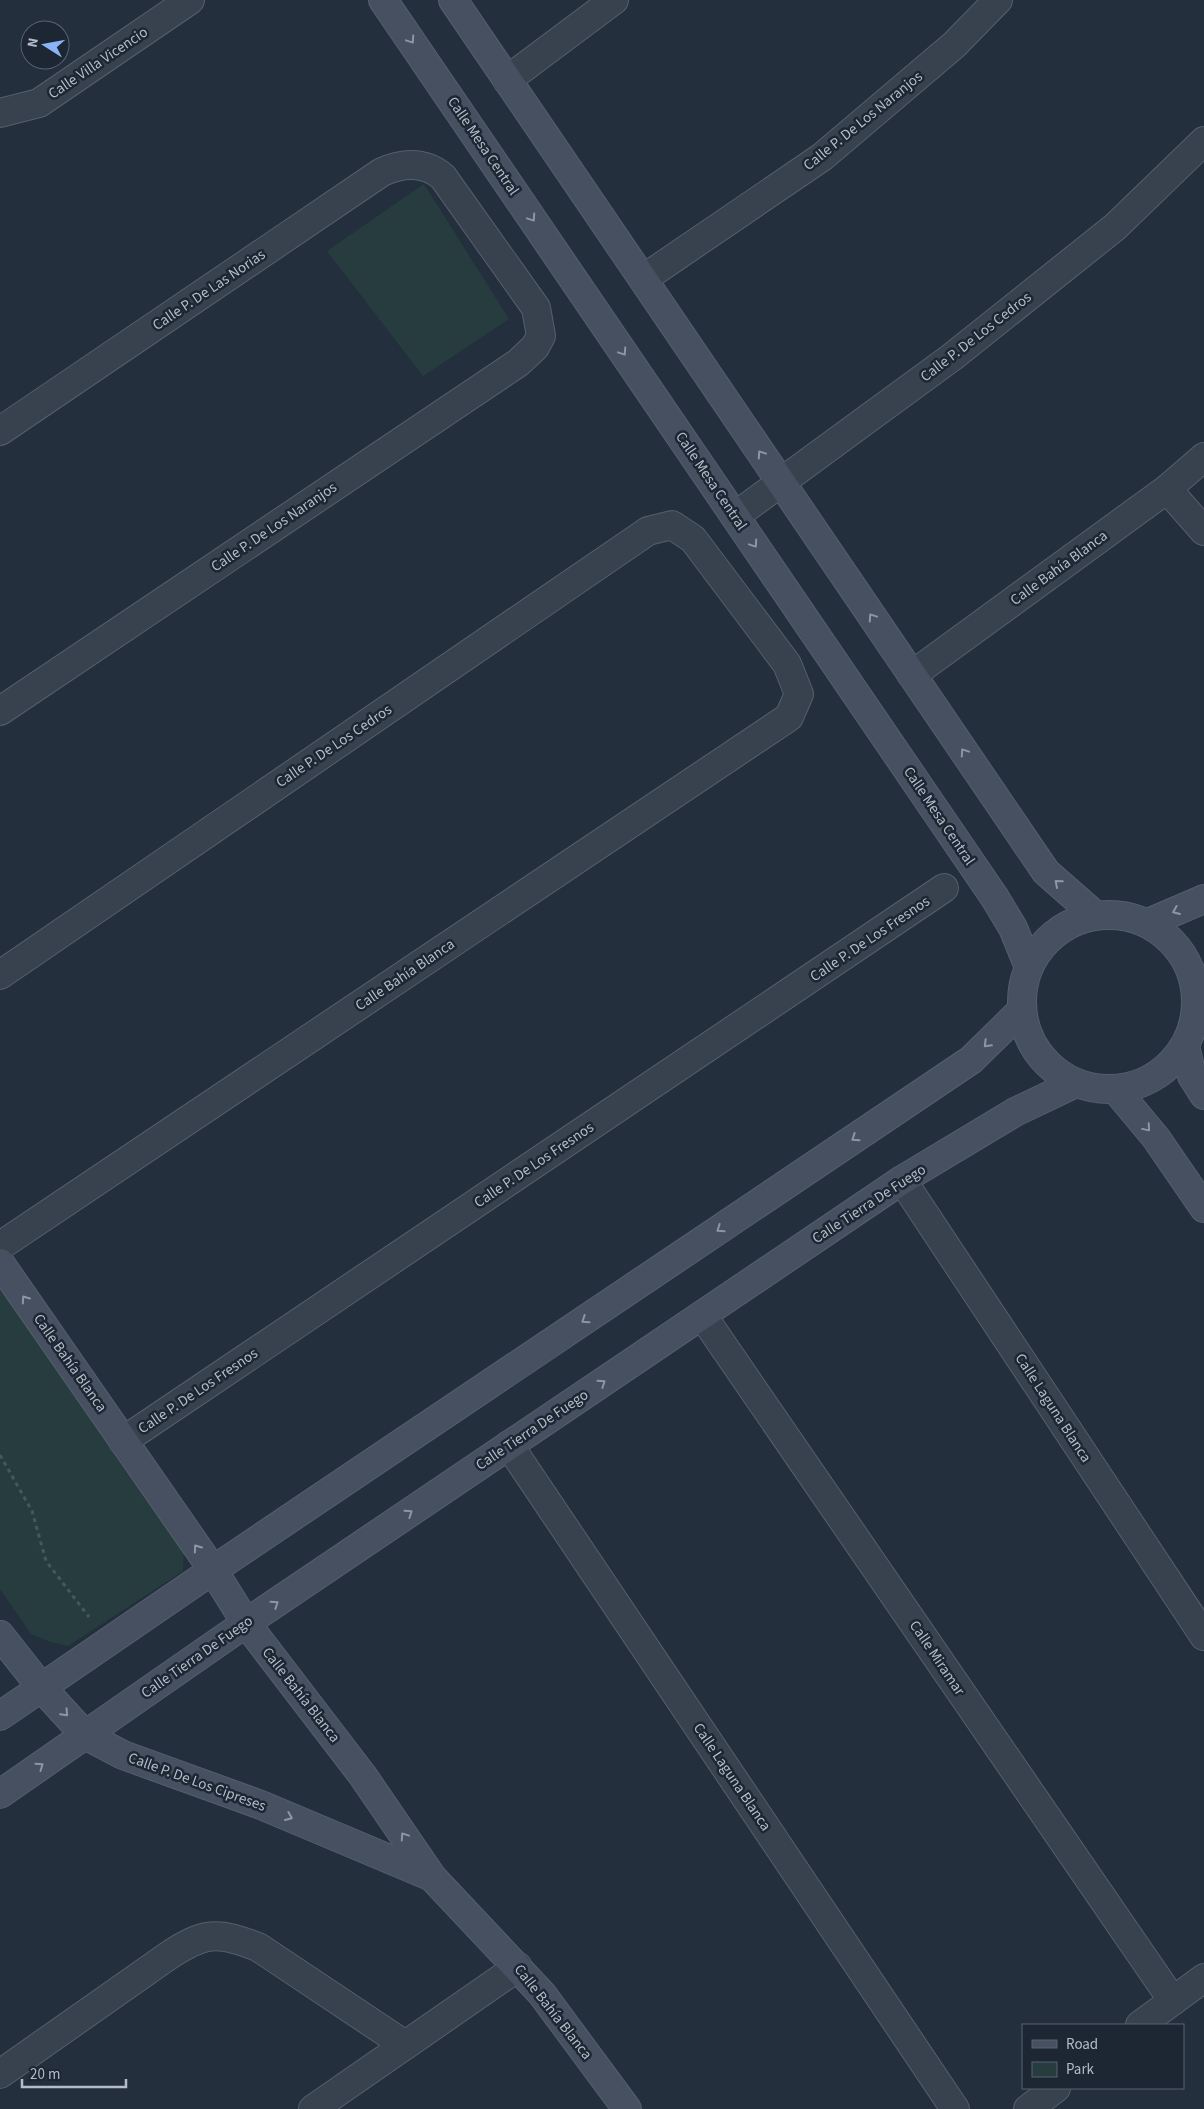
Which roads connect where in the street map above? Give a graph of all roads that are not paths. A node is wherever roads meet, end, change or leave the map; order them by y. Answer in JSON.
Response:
{"nodes":[{"id":1,"x":190,"y":0,"type":"edge"},
{"id":2,"x":383,"y":0,"type":"edge"},
{"id":3,"x":453,"y":0,"type":"edge"},
{"id":4,"x":614,"y":0,"type":"edge"},
{"id":5,"x":998,"y":0,"type":"edge"},
{"id":6,"x":507,"y":80,"type":"junction"},
{"id":7,"x":39,"y":103,"type":"junction"},
{"id":8,"x":0,"y":113,"type":"edge"},
{"id":9,"x":0,"y":131,"type":"edge"},
{"id":10,"x":1204,"y":141,"type":"edge"},
{"id":11,"x":423,"y":166,"type":"joint"},
{"id":12,"x":643,"y":279,"type":"junction"},
{"id":13,"x":0,"y":431,"type":"edge"},
{"id":14,"x":1204,"y":457,"type":"edge"},
{"id":15,"x":780,"y":482,"type":"junction"},
{"id":16,"x":1167,"y":489,"type":"junction"},
{"id":17,"x":735,"y":516,"type":"junction"},
{"id":18,"x":1204,"y":531,"type":"edge"},
{"id":19,"x":912,"y":675,"type":"junction"},
{"id":20,"x":799,"y":694,"type":"joint"},
{"id":21,"x":0,"y":711,"type":"edge"},
{"id":22,"x":944,"y":888,"type":"dead end"},
{"id":23,"x":1204,"y":900,"type":"edge"},
{"id":24,"x":1095,"y":915,"type":"junction"},
{"id":25,"x":1148,"y":923,"type":"junction"},
{"id":26,"x":1029,"y":968,"type":"junction"},
{"id":27,"x":0,"y":975,"type":"edge"},
{"id":28,"x":1200,"y":981,"type":"edge"},
{"id":29,"x":1022,"y":1010,"type":"junction"},
{"id":30,"x":1185,"y":1046,"type":"junction"},
{"id":31,"x":1076,"y":1083,"type":"junction"},
{"id":32,"x":1116,"y":1090,"type":"junction"},
{"id":33,"x":1204,"y":1095,"type":"edge"},
{"id":34,"x":902,"y":1180,"type":"junction"},
{"id":35,"x":1204,"y":1208,"type":"edge"},
{"id":36,"x":0,"y":1246,"type":"edge"},
{"id":37,"x":0,"y":1263,"type":"edge"},
{"id":38,"x":702,"y":1315,"type":"junction"},
{"id":39,"x":124,"y":1441,"type":"junction"},
{"id":40,"x":509,"y":1445,"type":"junction"},
{"id":41,"x":213,"y":1570,"type":"junction"},
{"id":42,"x":246,"y":1624,"type":"junction"},
{"id":43,"x":0,"y":1635,"type":"edge"},
{"id":44,"x":1204,"y":1636,"type":"edge"},
{"id":45,"x":40,"y":1687,"type":"junction"},
{"id":46,"x":0,"y":1716,"type":"edge"},
{"id":47,"x":85,"y":1734,"type":"junction"},
{"id":48,"x":0,"y":1794,"type":"edge"},
{"id":49,"x":432,"y":1877,"type":"junction"},
{"id":50,"x":518,"y":1967,"type":"junction"},
{"id":51,"x":1204,"y":1978,"type":"edge"},
{"id":52,"x":1173,"y":2001,"type":"junction"},
{"id":53,"x":1141,"y":2024,"type":"edge"},
{"id":54,"x":405,"y":2045,"type":"junction"},
{"id":55,"x":0,"y":2074,"type":"edge"},
{"id":56,"x":1055,"y":2089,"type":"edge"},
{"id":57,"x":313,"y":2109,"type":"edge"},
{"id":58,"x":627,"y":2109,"type":"edge"},
{"id":59,"x":955,"y":2109,"type":"edge"},
{"id":60,"x":1028,"y":2109,"type":"edge"}],
"edges":[{"from":1,"to":7,"type":"street","name":"Calle Villa Vicencio"},
{"from":2,"to":17,"type":"street","name":"Calle Mesa Central","one_way":true},
{"from":3,"to":6,"type":"street"},
{"from":4,"to":6,"type":"street"},
{"from":5,"to":12,"type":"street","name":"Calle P. De Los Naranjos"},
{"from":6,"to":12,"type":"street"},
{"from":7,"to":8,"type":"street","name":"Calle Villa Vicencio"},
{"from":7,"to":9,"type":"street"},
{"from":10,"to":15,"type":"street","name":"Calle P. De Los Cedros"},
{"from":11,"to":13,"type":"street","name":"Calle P. De Las Norias"},
{"from":11,"to":21,"type":"street","name":"Calle P. De Los Naranjos"},
{"from":15,"to":12,"type":"street","one_way":true},
{"from":14,"to":16,"type":"street","name":"Calle Bahía Blanca"},
{"from":15,"to":17,"type":"street","name":"Calle P. De Los Cedros"},
{"from":19,"to":15,"type":"street","one_way":true},
{"from":16,"to":18,"type":"street"},
{"from":16,"to":19,"type":"street","name":"Calle Bahía Blanca"},
{"from":17,"to":26,"type":"street","name":"Calle Mesa Central","one_way":true},
{"from":24,"to":19,"type":"street","one_way":true},
{"from":20,"to":27,"type":"street","name":"Calle P. De Los Cedros"},
{"from":20,"to":36,"type":"street","name":"Calle Bahía Blanca"},
{"from":22,"to":39,"type":"street","name":"Calle P. De Los Fresnos"},
{"from":23,"to":25,"type":"street","one_way":true},
{"from":24,"to":25,"type":"street"},
{"from":24,"to":26,"type":"street"},
{"from":25,"to":28,"type":"street"},
{"from":26,"to":29,"type":"street"},
{"from":28,"to":30,"type":"street"},
{"from":29,"to":31,"type":"street"},
{"from":29,"to":41,"type":"street","one_way":true},
{"from":30,"to":32,"type":"street"},
{"from":30,"to":33,"type":"street"},
{"from":31,"to":32,"type":"street"},
{"from":31,"to":34,"type":"street","name":"Calle Tierra De Fuego"},
{"from":32,"to":35,"type":"street","one_way":true},
{"from":34,"to":38,"type":"street","name":"Calle Tierra De Fuego"},
{"from":34,"to":44,"type":"street","name":"Calle Laguna Blanca"},
{"from":39,"to":37,"type":"street","name":"Calle Bahía Blanca","one_way":true},
{"from":40,"to":38,"type":"street","name":"Calle Tierra De Fuego","one_way":true},
{"from":38,"to":52,"type":"street","name":"Calle Miramar"},
{"from":41,"to":39,"type":"street","name":"Calle Bahía Blanca","one_way":true},
{"from":42,"to":40,"type":"street","name":"Calle Tierra De Fuego","one_way":true},
{"from":40,"to":59,"type":"street","name":"Calle Laguna Blanca"},
{"from":41,"to":42,"type":"street","name":"Calle Bahía Blanca"},
{"from":41,"to":45,"type":"street"},
{"from":42,"to":47,"type":"street","name":"Calle Tierra De Fuego"},
{"from":49,"to":42,"type":"street","name":"Calle Bahía Blanca","one_way":true},
{"from":43,"to":45,"type":"street","name":"Calle P. De Los Cipreses"},
{"from":45,"to":46,"type":"street"},
{"from":45,"to":47,"type":"street","name":"Calle P. De Los Cipreses","one_way":true},
{"from":48,"to":47,"type":"street","name":"Calle Tierra De Fuego","one_way":true},
{"from":47,"to":49,"type":"street","name":"Calle P. De Los Cipreses","one_way":true},
{"from":49,"to":50,"type":"street","name":"Calle Bahía Blanca"},
{"from":50,"to":54,"type":"street"},
{"from":50,"to":58,"type":"street","name":"Calle Bahía Blanca"},
{"from":51,"to":52,"type":"street"},
{"from":52,"to":53,"type":"street"},
{"from":54,"to":55,"type":"street"},
{"from":54,"to":57,"type":"street"},
{"from":56,"to":60,"type":"street"}]}
